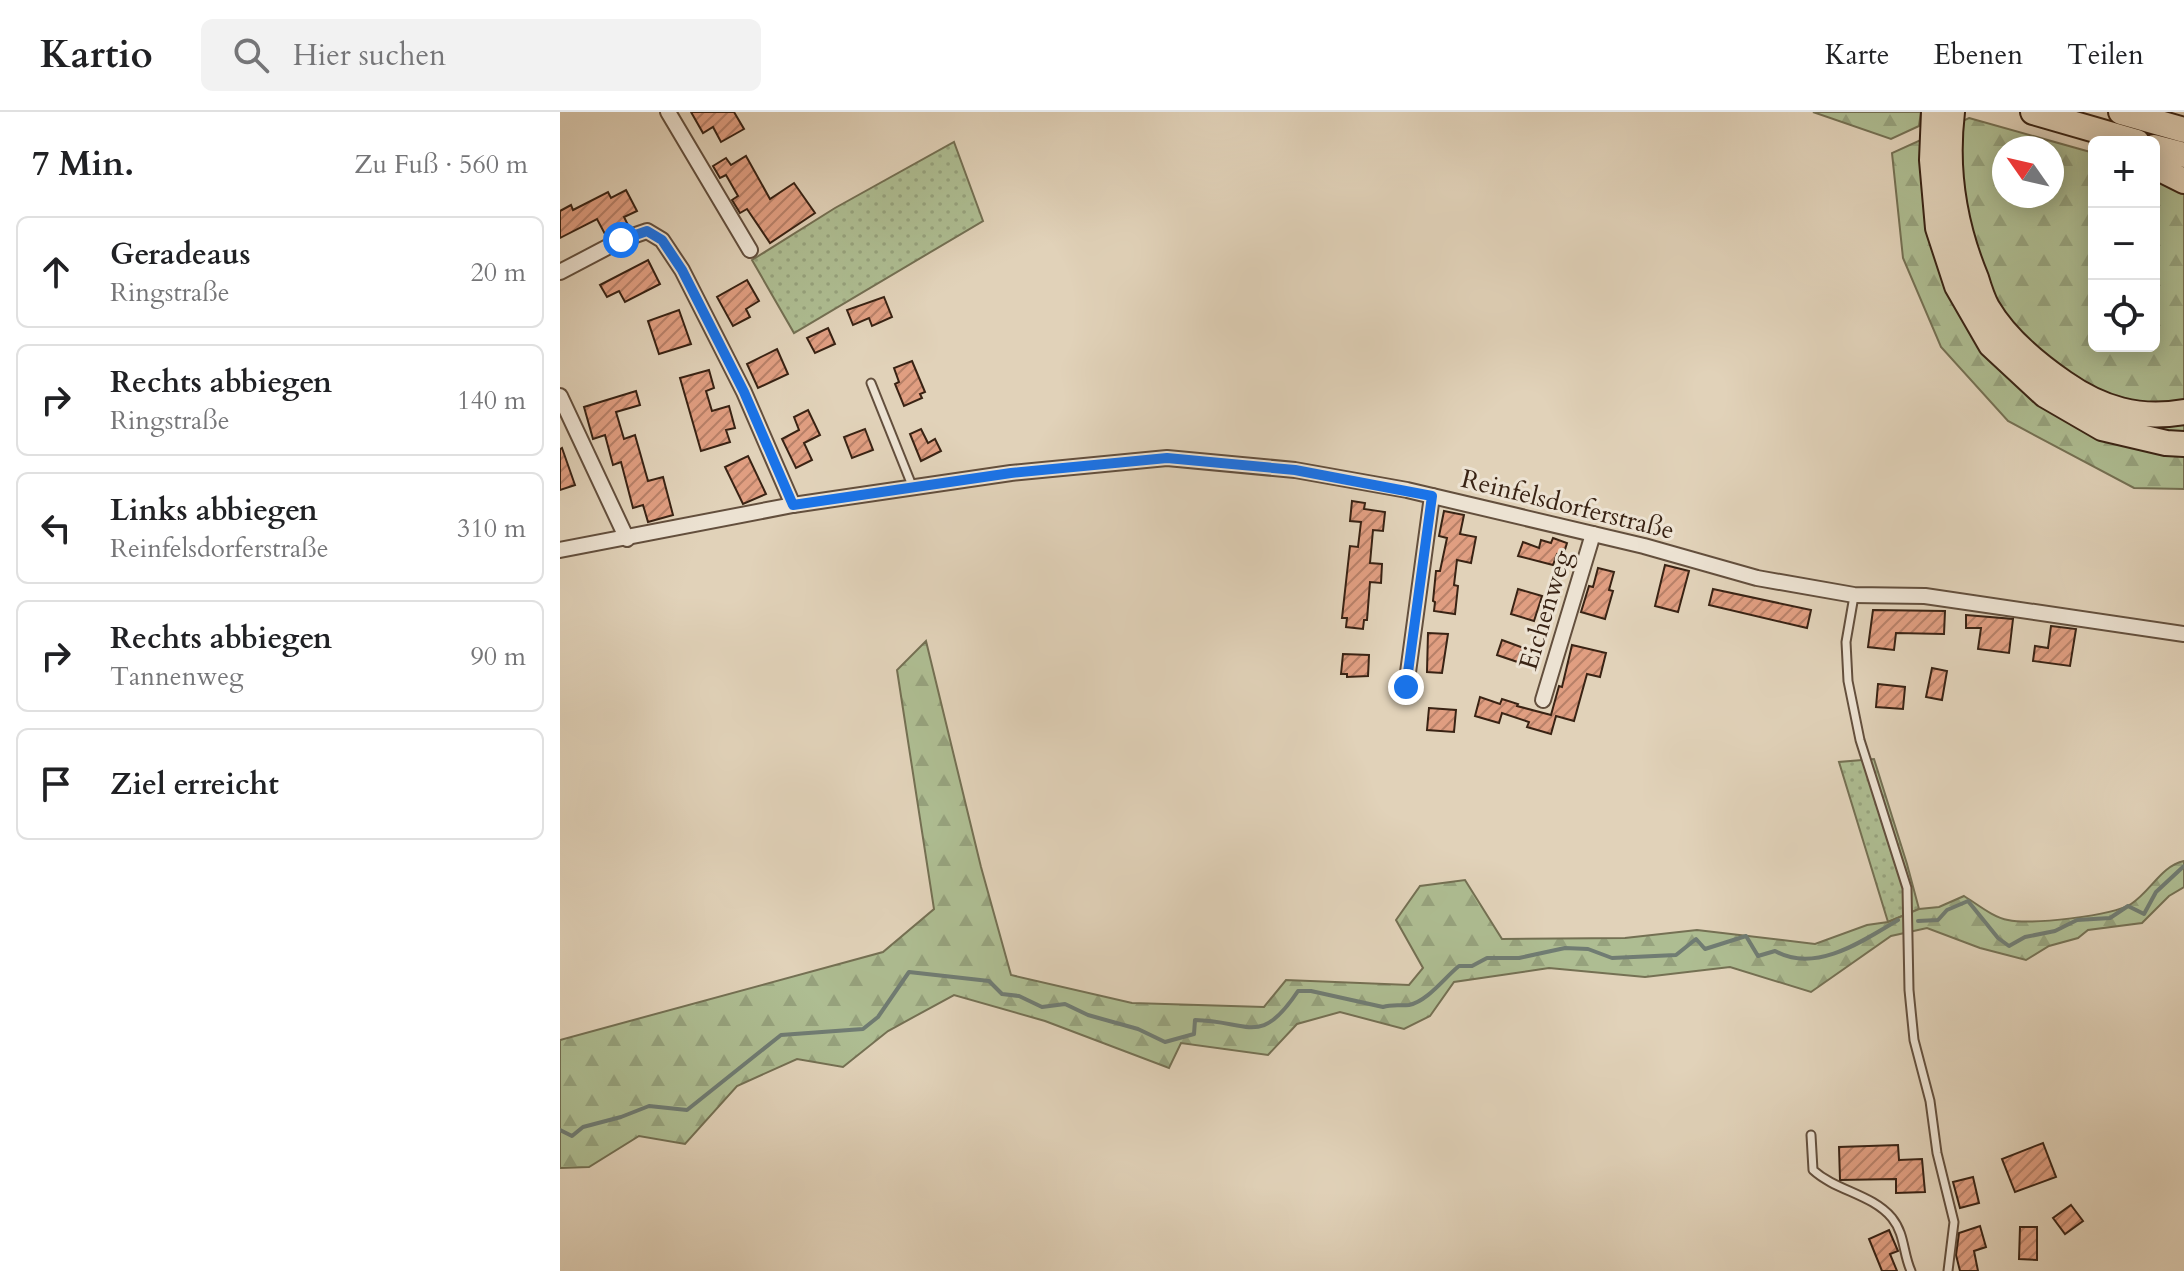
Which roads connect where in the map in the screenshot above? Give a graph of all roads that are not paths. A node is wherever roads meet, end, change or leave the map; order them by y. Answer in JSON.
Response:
{"nodes":[{"id":1,"x":668,"y":112,"type":"edge"},
{"id":2,"x":1934,"y":112,"type":"edge"},
{"id":3,"x":1952,"y":112,"type":"edge"},
{"id":4,"x":2033,"y":112,"type":"edge"},
{"id":5,"x":2121,"y":112,"type":"edge"},
{"id":6,"x":2073,"y":124,"type":"junction"},
{"id":7,"x":2184,"y":130,"type":"edge"},
{"id":8,"x":2095,"y":136,"type":"edge"},
{"id":9,"x":2116,"y":136,"type":"edge"},
{"id":10,"x":2160,"y":149,"type":"edge"},
{"id":11,"x":2184,"y":155,"type":"edge"},
{"id":12,"x":2160,"y":169,"type":"edge"},
{"id":13,"x":2184,"y":181,"type":"edge"},
{"id":14,"x":750,"y":250,"type":"dead end"},
{"id":15,"x":560,"y":272,"type":"edge"},
{"id":16,"x":871,"y":383,"type":"dead end"},
{"id":17,"x":560,"y":396,"type":"edge"},
{"id":18,"x":2184,"y":412,"type":"edge"},
{"id":19,"x":2184,"y":444,"type":"edge"},
{"id":20,"x":913,"y":488,"type":"junction"},
{"id":21,"x":1432,"y":496,"type":"junction"},
{"id":22,"x":793,"y":505,"type":"junction"},
{"id":23,"x":1593,"y":534,"type":"junction"},
{"id":24,"x":627,"y":539,"type":"junction"},
{"id":25,"x":560,"y":550,"type":"edge"},
{"id":26,"x":1854,"y":595,"type":"junction"},
{"id":27,"x":2184,"y":634,"type":"edge"},
{"id":28,"x":1406,"y":687,"type":"dead end"},
{"id":29,"x":1543,"y":700,"type":"dead end"},
{"id":30,"x":1811,"y":1135,"type":"dead end"},
{"id":31,"x":1911,"y":1271,"type":"edge"},
{"id":32,"x":1948,"y":1271,"type":"edge"}],
"edges":[{"from":1,"to":14,"type":"street"},
{"from":2,"to":19,"type":"highway"},
{"from":3,"to":18,"type":"highway"},
{"from":4,"to":6,"type":"highway"},
{"from":5,"to":7,"type":"highway"},
{"from":6,"to":8,"type":"highway"},
{"from":6,"to":9,"type":"highway"},
{"from":10,"to":11,"type":"highway"},
{"from":12,"to":13,"type":"highway"},
{"from":15,"to":22,"type":"street"},
{"from":16,"to":20,"type":"lane"},
{"from":17,"to":24,"type":"street"},
{"from":20,"to":21,"type":"street","name":"Reinfelsdorferstraße"},
{"from":20,"to":22,"type":"street","name":"Reinfelsdorferstraße"},
{"from":21,"to":23,"type":"street","name":"Reinfelsdorferstraße"},
{"from":21,"to":28,"type":"street"},
{"from":22,"to":24,"type":"street","name":"Reinfelsdorferstraße"},
{"from":23,"to":26,"type":"street","name":"Reinfelsdorferstraße"},
{"from":23,"to":29,"type":"street","name":"Eichenweg"},
{"from":24,"to":25,"type":"street","name":"Reinfelsdorferstraße"},
{"from":26,"to":27,"type":"street","name":"Reinfelsdorferstraße"},
{"from":26,"to":32,"type":"lane"},
{"from":30,"to":31,"type":"lane"}]}
